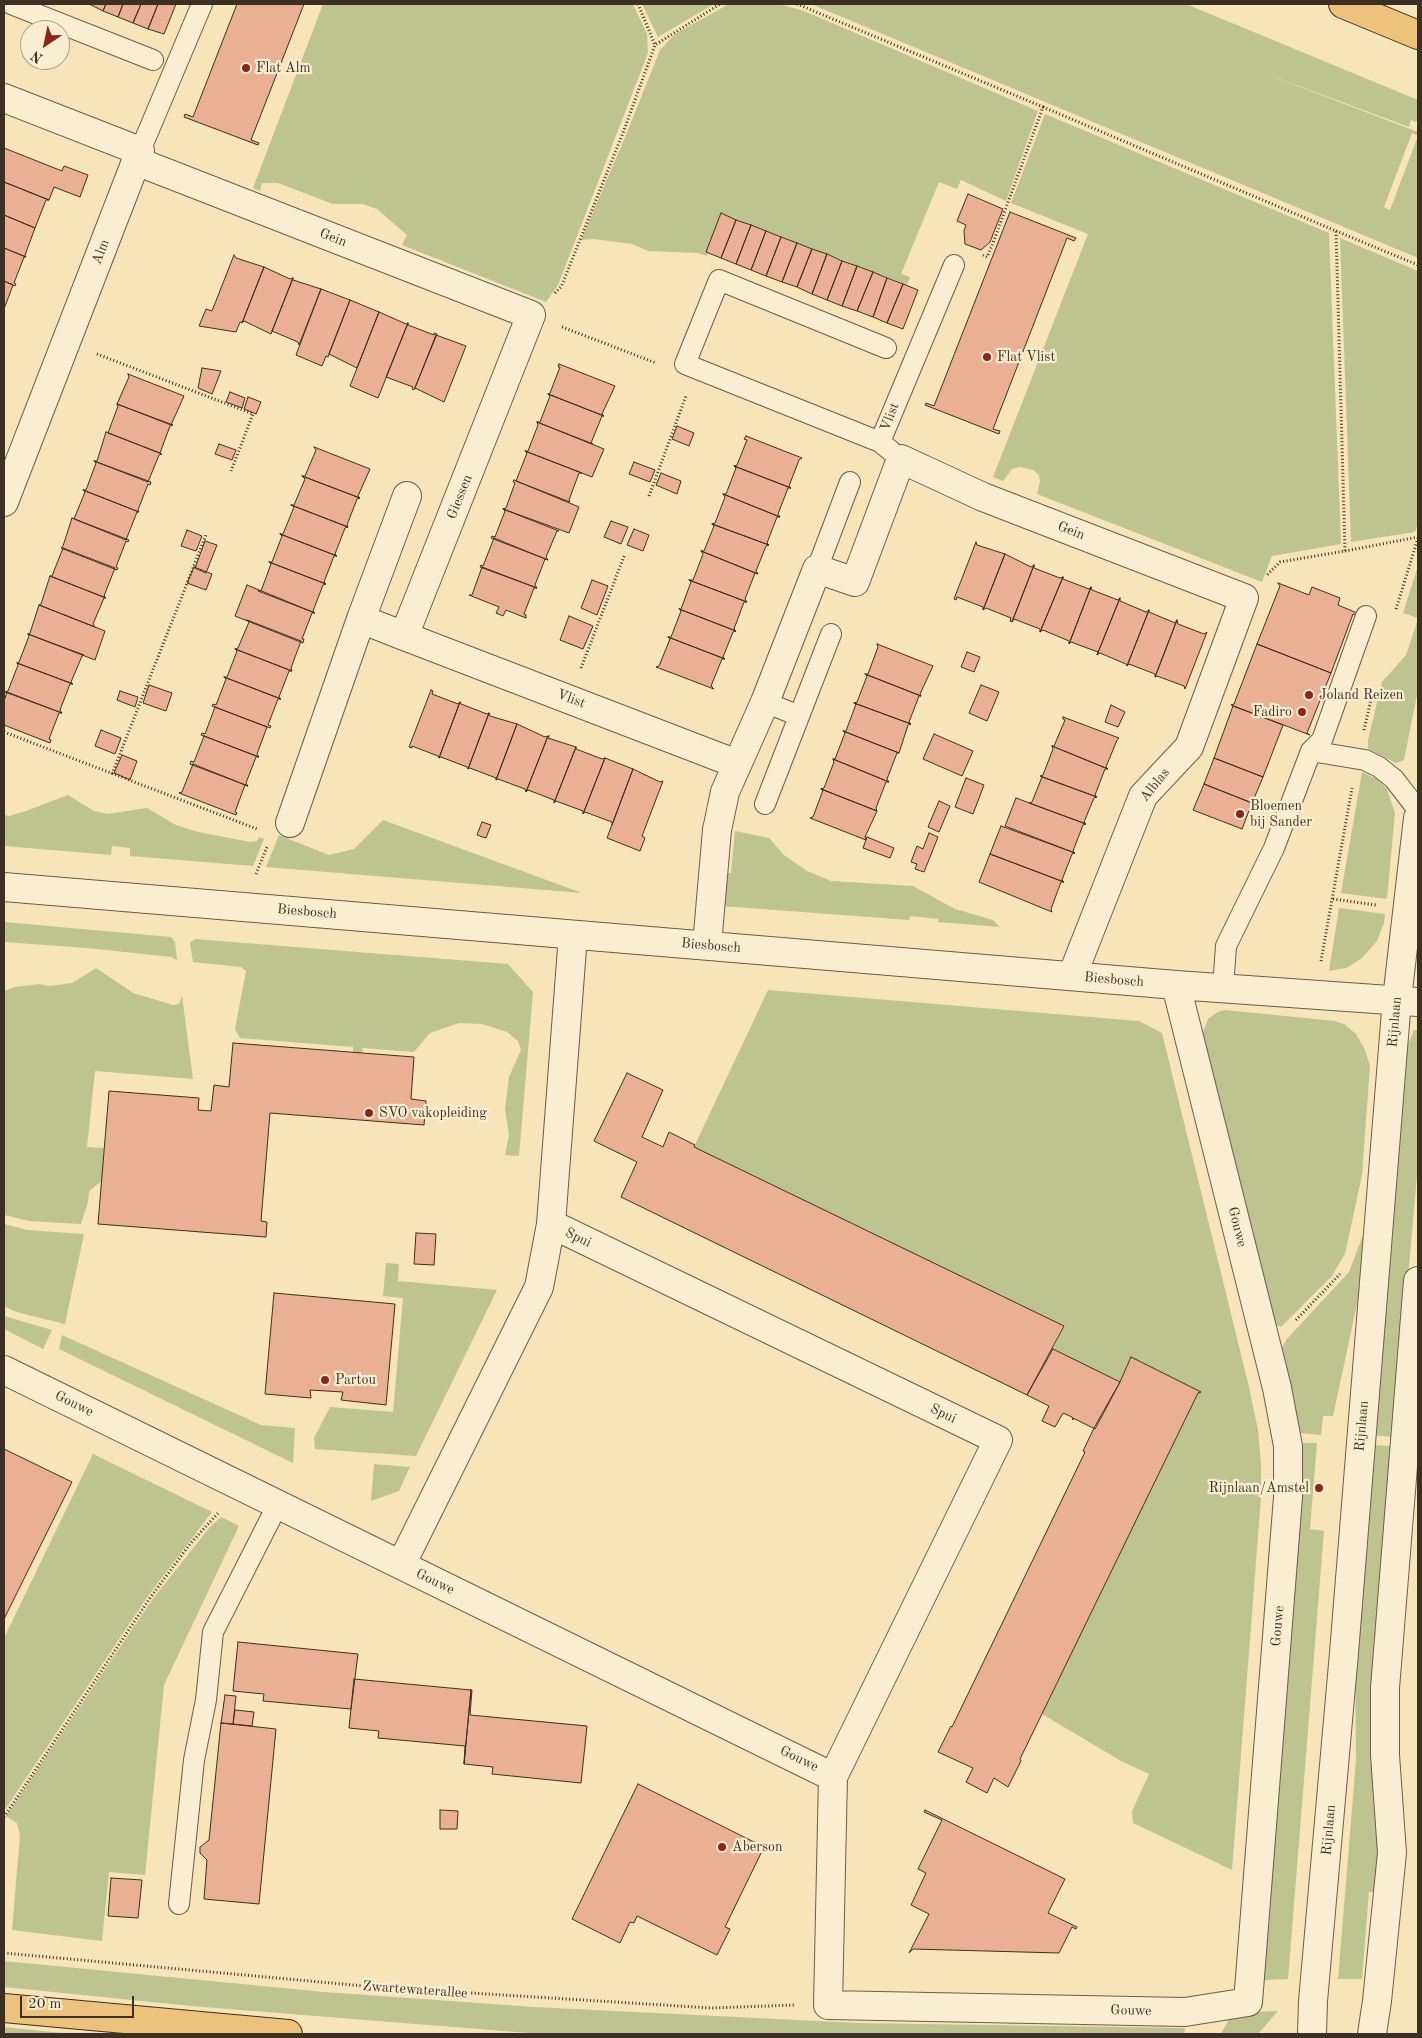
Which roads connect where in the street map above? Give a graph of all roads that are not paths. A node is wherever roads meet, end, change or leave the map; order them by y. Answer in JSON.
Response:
{"nodes":[{"id":1,"x":11,"y":4,"type":"edge"},
{"id":2,"x":202,"y":4,"type":"edge"},
{"id":3,"x":1343,"y":4,"type":"edge"},
{"id":4,"x":1418,"y":35,"type":"edge"},
{"id":5,"x":153,"y":60,"type":"dead end"},
{"id":6,"x":4,"y":98,"type":"edge"},
{"id":7,"x":138,"y":156,"type":"junction"},
{"id":8,"x":954,"y":265,"type":"road end"},
{"id":9,"x":531,"y":315,"type":"joint"},
{"id":10,"x":886,"y":348,"type":"dead end"},
{"id":11,"x":880,"y":442,"type":"junction"},
{"id":12,"x":901,"y":459,"type":"junction"},
{"id":13,"x":850,"y":482,"type":"dead end"},
{"id":14,"x":407,"y":496,"type":"dead end"},
{"id":15,"x":4,"y":502,"type":"edge"},
{"id":16,"x":817,"y":569,"type":"junction"},
{"id":17,"x":1244,"y":598,"type":"joint"},
{"id":18,"x":1366,"y":616,"type":"dead end"},
{"id":19,"x":361,"y":620,"type":"junction"},
{"id":20,"x":831,"y":634,"type":"dead end"},
{"id":21,"x":404,"y":636,"type":"junction"},
{"id":22,"x":765,"y":702,"type":"junction"},
{"id":23,"x":799,"y":716,"type":"junction"},
{"id":24,"x":1311,"y":751,"type":"junction"},
{"id":25,"x":737,"y":764,"type":"junction"},
{"id":26,"x":765,"y":804,"type":"dead end"},
{"id":27,"x":1418,"y":810,"type":"edge"},
{"id":28,"x":1418,"y":818,"type":"edge"},
{"id":29,"x":281,"y":828,"type":"road end"},
{"id":30,"x":4,"y":887,"type":"edge"},
{"id":31,"x":573,"y":934,"type":"junction"},
{"id":32,"x":707,"y":945,"type":"junction"},
{"id":33,"x":1072,"y":976,"type":"junction"},
{"id":34,"x":1176,"y":985,"type":"junction"},
{"id":35,"x":1223,"y":988,"type":"junction"},
{"id":36,"x":1408,"y":1001,"type":"edge"},
{"id":37,"x":551,"y":1224,"type":"junction"},
{"id":38,"x":1418,"y":1281,"type":"edge"},
{"id":39,"x":4,"y":1370,"type":"edge"},
{"id":40,"x":278,"y":1504,"type":"junction"},
{"id":41,"x":401,"y":1565,"type":"junction"},
{"id":42,"x":834,"y":1777,"type":"junction"},
{"id":43,"x":179,"y":1904,"type":"dead end"},
{"id":44,"x":4,"y":2008,"type":"edge"},
{"id":45,"x":288,"y":2034,"type":"edge"},
{"id":46,"x":1312,"y":2034,"type":"edge"},
{"id":47,"x":1372,"y":2034,"type":"edge"}],
"edges":[{"from":1,"to":5,"type":"lane"},
{"from":2,"to":7,"type":"lane","name":"Alm"},
{"from":3,"to":4,"type":"main road"},
{"from":6,"to":7,"type":"street","name":"Gein"},
{"from":7,"to":9,"type":"street","name":"Gein"},
{"from":7,"to":15,"type":"street","name":"Alm"},
{"from":8,"to":11,"type":"lane","name":"Vlist"},
{"from":9,"to":21,"type":"street","name":"Giessen"},
{"from":10,"to":11,"type":"lane"},
{"from":11,"to":12,"type":"lane","name":"Vlist"},
{"from":12,"to":16,"type":"street"},
{"from":12,"to":17,"type":"street","name":"Gein"},
{"from":13,"to":16,"type":"lane"},
{"from":14,"to":19,"type":"street"},
{"from":16,"to":22,"type":"street"},
{"from":17,"to":33,"type":"street","name":"Alblas"},
{"from":18,"to":24,"type":"lane"},
{"from":19,"to":21,"type":"street"},
{"from":19,"to":29,"type":"street"},
{"from":20,"to":23,"type":"lane"},
{"from":21,"to":25,"type":"street","name":"Vlist"},
{"from":22,"to":23,"type":"lane"},
{"from":22,"to":25,"type":"street"},
{"from":23,"to":26,"type":"lane"},
{"from":24,"to":27,"type":"lane"},
{"from":24,"to":35,"type":"lane"},
{"from":25,"to":32,"type":"street"},
{"from":28,"to":36,"type":"street","name":"Rijnlaan"},
{"from":30,"to":31,"type":"street","name":"Biesbosch"},
{"from":31,"to":32,"type":"street","name":"Biesbosch"},
{"from":31,"to":37,"type":"street","name":"Spui"},
{"from":32,"to":33,"type":"street","name":"Biesbosch"},
{"from":33,"to":34,"type":"street","name":"Biesbosch"},
{"from":34,"to":35,"type":"street","name":"Biesbosch"},
{"from":34,"to":42,"type":"street","name":"Gouwe"},
{"from":35,"to":36,"type":"street","name":"Biesbosch"},
{"from":36,"to":46,"type":"street","name":"Rijnlaan"},
{"from":37,"to":41,"type":"street","name":"Spui"},
{"from":37,"to":42,"type":"street","name":"Spui"},
{"from":38,"to":47,"type":"street"},
{"from":39,"to":40,"type":"street","name":"Gouwe"},
{"from":40,"to":41,"type":"street","name":"Gouwe"},
{"from":40,"to":43,"type":"lane"},
{"from":41,"to":42,"type":"street","name":"Gouwe"},
{"from":44,"to":45,"type":"main road"}]}
